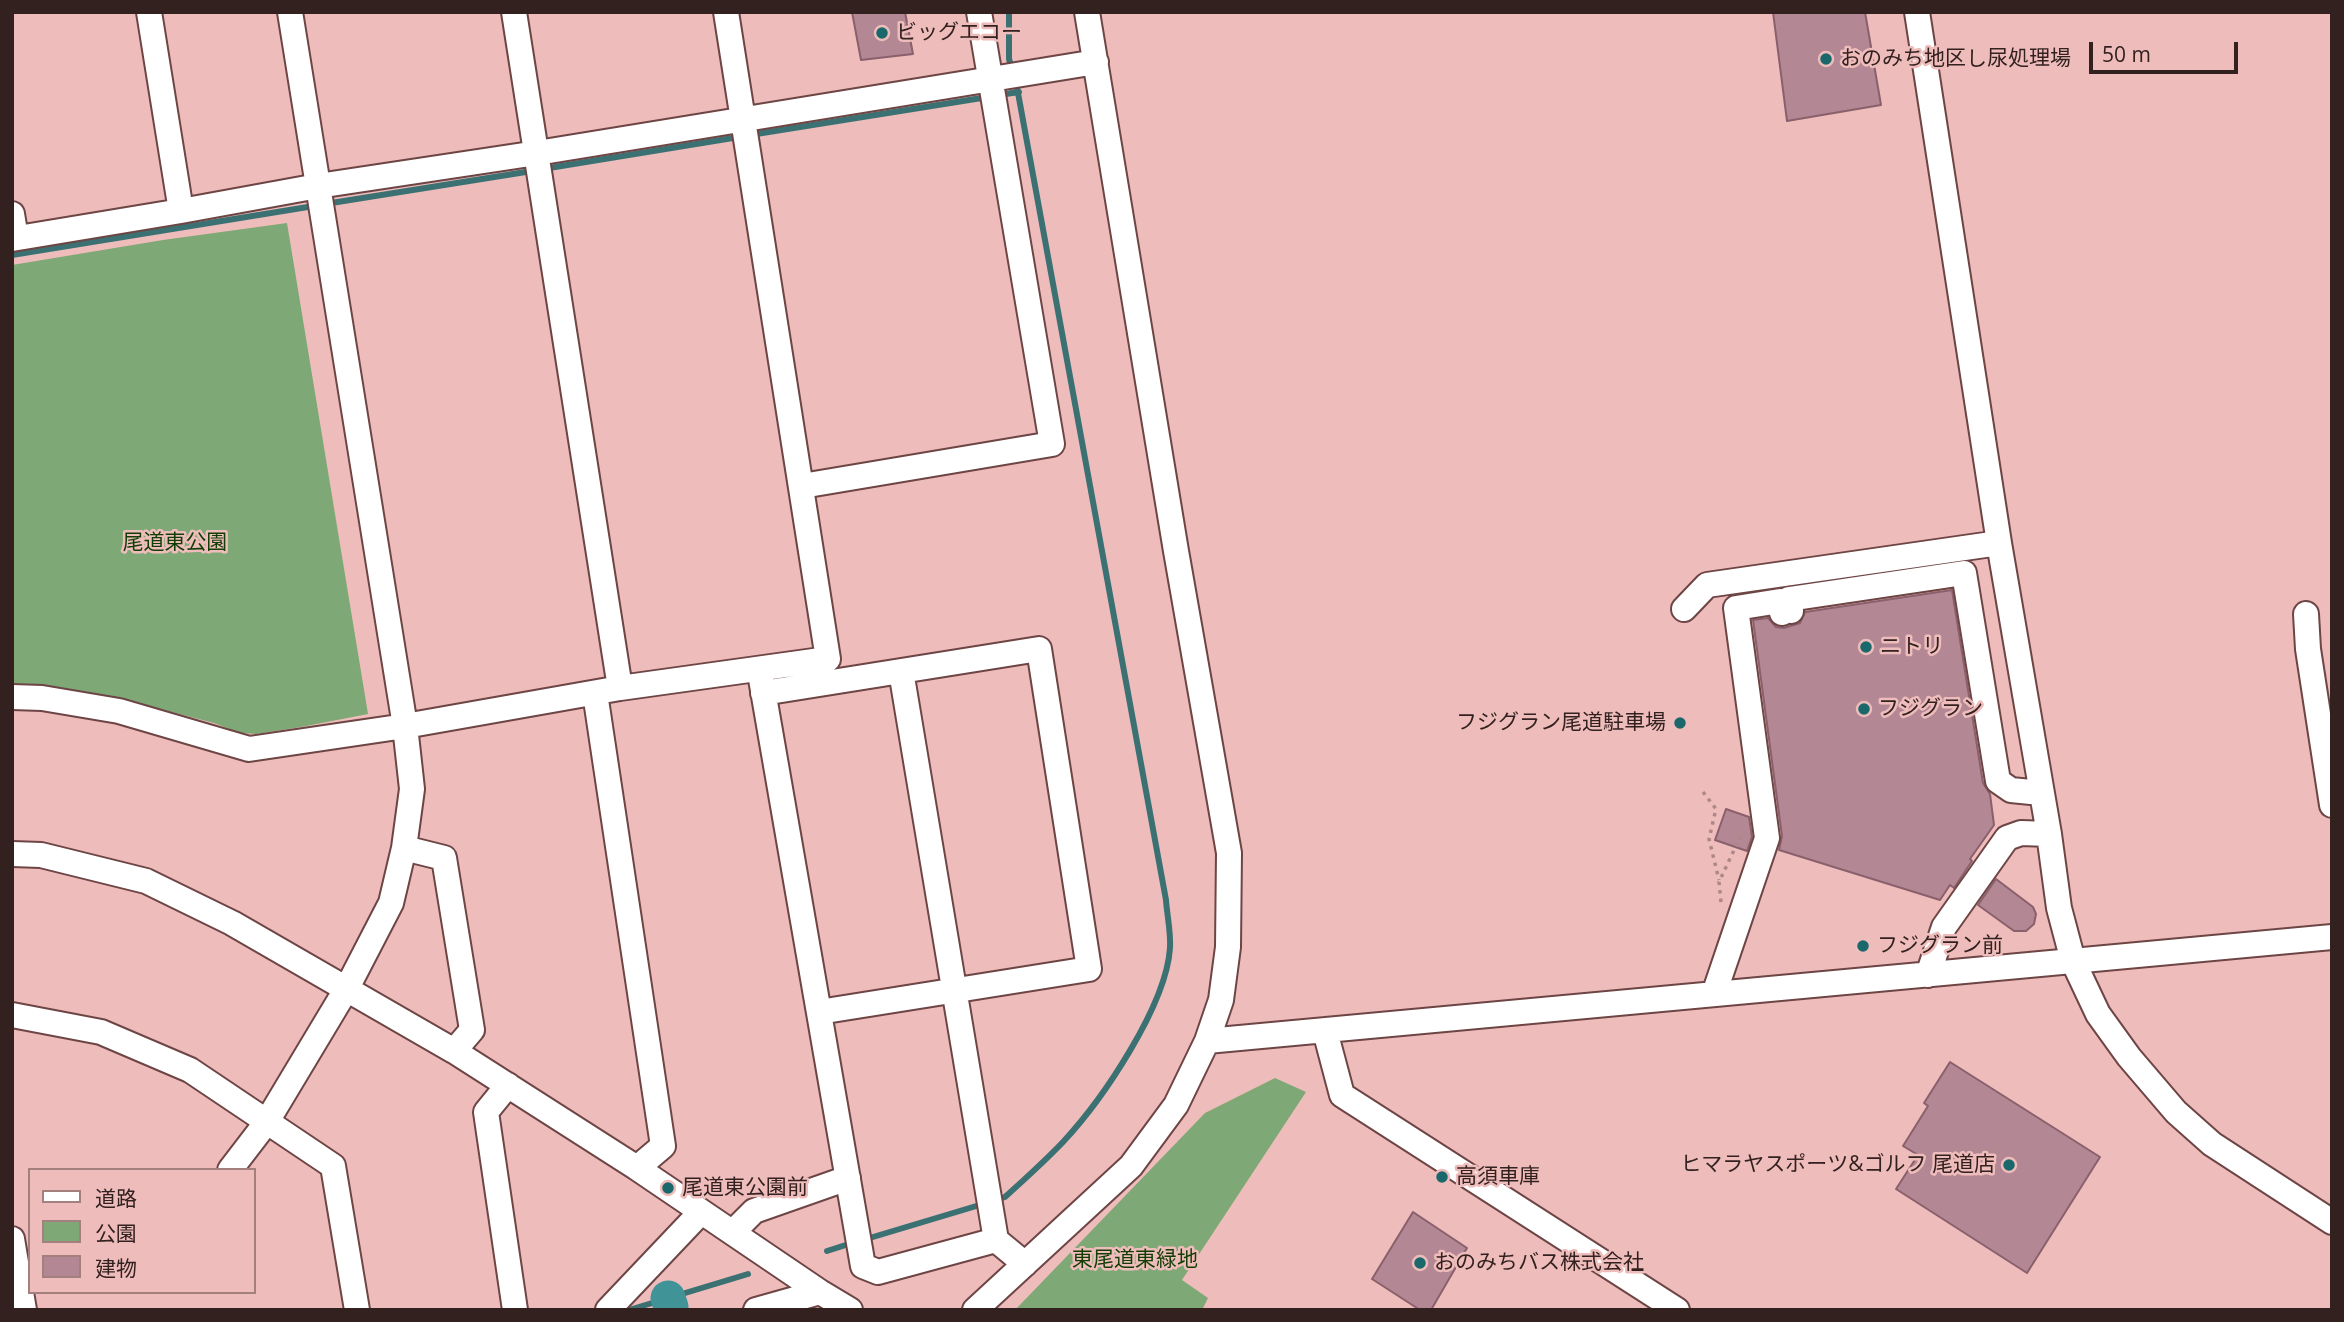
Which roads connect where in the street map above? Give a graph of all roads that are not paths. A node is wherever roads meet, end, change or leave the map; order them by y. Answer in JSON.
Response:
{"nodes":[{"id":1,"x":149,"y":12,"type":"edge"},
{"id":2,"x":290,"y":12,"type":"edge"},
{"id":3,"x":514,"y":12,"type":"edge"},
{"id":4,"x":726,"y":12,"type":"edge"},
{"id":5,"x":979,"y":12,"type":"edge"},
{"id":6,"x":1087,"y":12,"type":"edge"},
{"id":7,"x":1917,"y":12,"type":"edge"},
{"id":8,"x":1096,"y":62,"type":"junction"},
{"id":9,"x":1002,"y":84,"type":"junction"},
{"id":10,"x":745,"y":131,"type":"junction"},
{"id":11,"x":539,"y":165,"type":"junction"},
{"id":12,"x":320,"y":199,"type":"junction"},
{"id":13,"x":181,"y":211,"type":"junction"},
{"id":14,"x":12,"y":214,"type":"edge"},
{"id":15,"x":14,"y":239,"type":"edge"},
{"id":16,"x":802,"y":485,"type":"junction"},
{"id":17,"x":1999,"y":543,"type":"junction"},
{"id":18,"x":1684,"y":609,"type":"dead end"},
{"id":19,"x":2306,"y":614,"type":"dead end"},
{"id":20,"x":759,"y":668,"type":"junction"},
{"id":21,"x":901,"y":670,"type":"junction"},
{"id":22,"x":620,"y":688,"type":"junction"},
{"id":23,"x":595,"y":693,"type":"junction"},
{"id":24,"x":764,"y":693,"type":"junction"},
{"id":25,"x":12,"y":697,"type":"edge"},
{"id":26,"x":405,"y":726,"type":"junction"},
{"id":27,"x":2041,"y":793,"type":"junction"},
{"id":28,"x":2332,"y":805,"type":"edge"},
{"id":29,"x":2049,"y":834,"type":"junction"},
{"id":30,"x":404,"y":848,"type":"junction"},
{"id":31,"x":12,"y":854,"type":"edge"},
{"id":32,"x":2332,"y":937,"type":"edge"},
{"id":33,"x":2073,"y":961,"type":"junction"},
{"id":34,"x":1928,"y":975,"type":"junction"},
{"id":35,"x":347,"y":988,"type":"junction"},
{"id":36,"x":955,"y":990,"type":"junction"},
{"id":37,"x":1714,"y":994,"type":"junction"},
{"id":38,"x":819,"y":1012,"type":"junction"},
{"id":39,"x":12,"y":1015,"type":"edge"},
{"id":40,"x":1325,"y":1031,"type":"junction"},
{"id":41,"x":1207,"y":1041,"type":"junction"},
{"id":42,"x":454,"y":1051,"type":"junction"},
{"id":43,"x":508,"y":1086,"type":"junction"},
{"id":44,"x":266,"y":1123,"type":"junction"},
{"id":45,"x":232,"y":1168,"type":"edge"},
{"id":46,"x":637,"y":1168,"type":"junction"},
{"id":47,"x":848,"y":1178,"type":"junction"},
{"id":48,"x":701,"y":1212,"type":"junction"},
{"id":49,"x":2332,"y":1222,"type":"edge"},
{"id":50,"x":733,"y":1232,"type":"junction"},
{"id":51,"x":12,"y":1239,"type":"edge"},
{"id":52,"x":996,"y":1240,"type":"junction"},
{"id":53,"x":1025,"y":1264,"type":"junction"},
{"id":54,"x":820,"y":1292,"type":"junction"},
{"id":55,"x":21,"y":1295,"type":"edge"},
{"id":56,"x":357,"y":1310,"type":"edge"},
{"id":57,"x":514,"y":1310,"type":"edge"},
{"id":58,"x":608,"y":1310,"type":"edge"},
{"id":59,"x":756,"y":1310,"type":"edge"},
{"id":60,"x":850,"y":1310,"type":"edge"},
{"id":61,"x":975,"y":1310,"type":"edge"},
{"id":62,"x":1677,"y":1310,"type":"edge"}],
"edges":[{"from":1,"to":13,"type":"street"},
{"from":2,"to":12,"type":"street"},
{"from":3,"to":11,"type":"street"},
{"from":4,"to":10,"type":"street"},
{"from":5,"to":9,"type":"street"},
{"from":6,"to":8,"type":"street"},
{"from":7,"to":17,"type":"street"},
{"from":8,"to":9,"type":"street"},
{"from":8,"to":41,"type":"street"},
{"from":9,"to":10,"type":"street"},
{"from":9,"to":16,"type":"street"},
{"from":10,"to":11,"type":"street"},
{"from":10,"to":16,"type":"street"},
{"from":11,"to":12,"type":"street"},
{"from":11,"to":22,"type":"street"},
{"from":12,"to":13,"type":"street"},
{"from":12,"to":26,"type":"street"},
{"from":13,"to":15,"type":"street"},
{"from":14,"to":15,"type":"street"},
{"from":16,"to":20,"type":"street"},
{"from":17,"to":18,"type":"street"},
{"from":17,"to":27,"type":"street"},
{"from":19,"to":28,"type":"street"},
{"from":20,"to":22,"type":"street"},
{"from":20,"to":24,"type":"street"},
{"from":21,"to":24,"type":"street"},
{"from":21,"to":36,"type":"street"},
{"from":21,"to":36,"type":"street"},
{"from":22,"to":23,"type":"street"},
{"from":23,"to":26,"type":"street"},
{"from":23,"to":46,"type":"street"},
{"from":24,"to":38,"type":"street"},
{"from":25,"to":26,"type":"street"},
{"from":26,"to":30,"type":"street"},
{"from":27,"to":29,"type":"street"},
{"from":27,"to":37,"type":"street"},
{"from":29,"to":33,"type":"street"},
{"from":29,"to":34,"type":"street"},
{"from":30,"to":35,"type":"street"},
{"from":30,"to":42,"type":"street"},
{"from":31,"to":35,"type":"street"},
{"from":32,"to":33,"type":"street"},
{"from":33,"to":34,"type":"street"},
{"from":33,"to":49,"type":"street"},
{"from":34,"to":37,"type":"street"},
{"from":35,"to":42,"type":"street"},
{"from":35,"to":44,"type":"street"},
{"from":36,"to":38,"type":"street"},
{"from":36,"to":52,"type":"street"},
{"from":37,"to":40,"type":"street"},
{"from":38,"to":47,"type":"street"},
{"from":39,"to":44,"type":"street"},
{"from":40,"to":41,"type":"street"},
{"from":40,"to":62,"type":"street"},
{"from":41,"to":53,"type":"street"},
{"from":42,"to":43,"type":"street"},
{"from":43,"to":46,"type":"street"},
{"from":43,"to":57,"type":"street"},
{"from":44,"to":45,"type":"street"},
{"from":44,"to":56,"type":"street"},
{"from":46,"to":48,"type":"street"},
{"from":47,"to":50,"type":"street"},
{"from":47,"to":52,"type":"street"},
{"from":48,"to":50,"type":"street"},
{"from":48,"to":58,"type":"street"},
{"from":50,"to":54,"type":"street"},
{"from":51,"to":55,"type":"street"},
{"from":52,"to":53,"type":"street"},
{"from":53,"to":61,"type":"street"},
{"from":54,"to":59,"type":"street"},
{"from":54,"to":60,"type":"street"}]}
